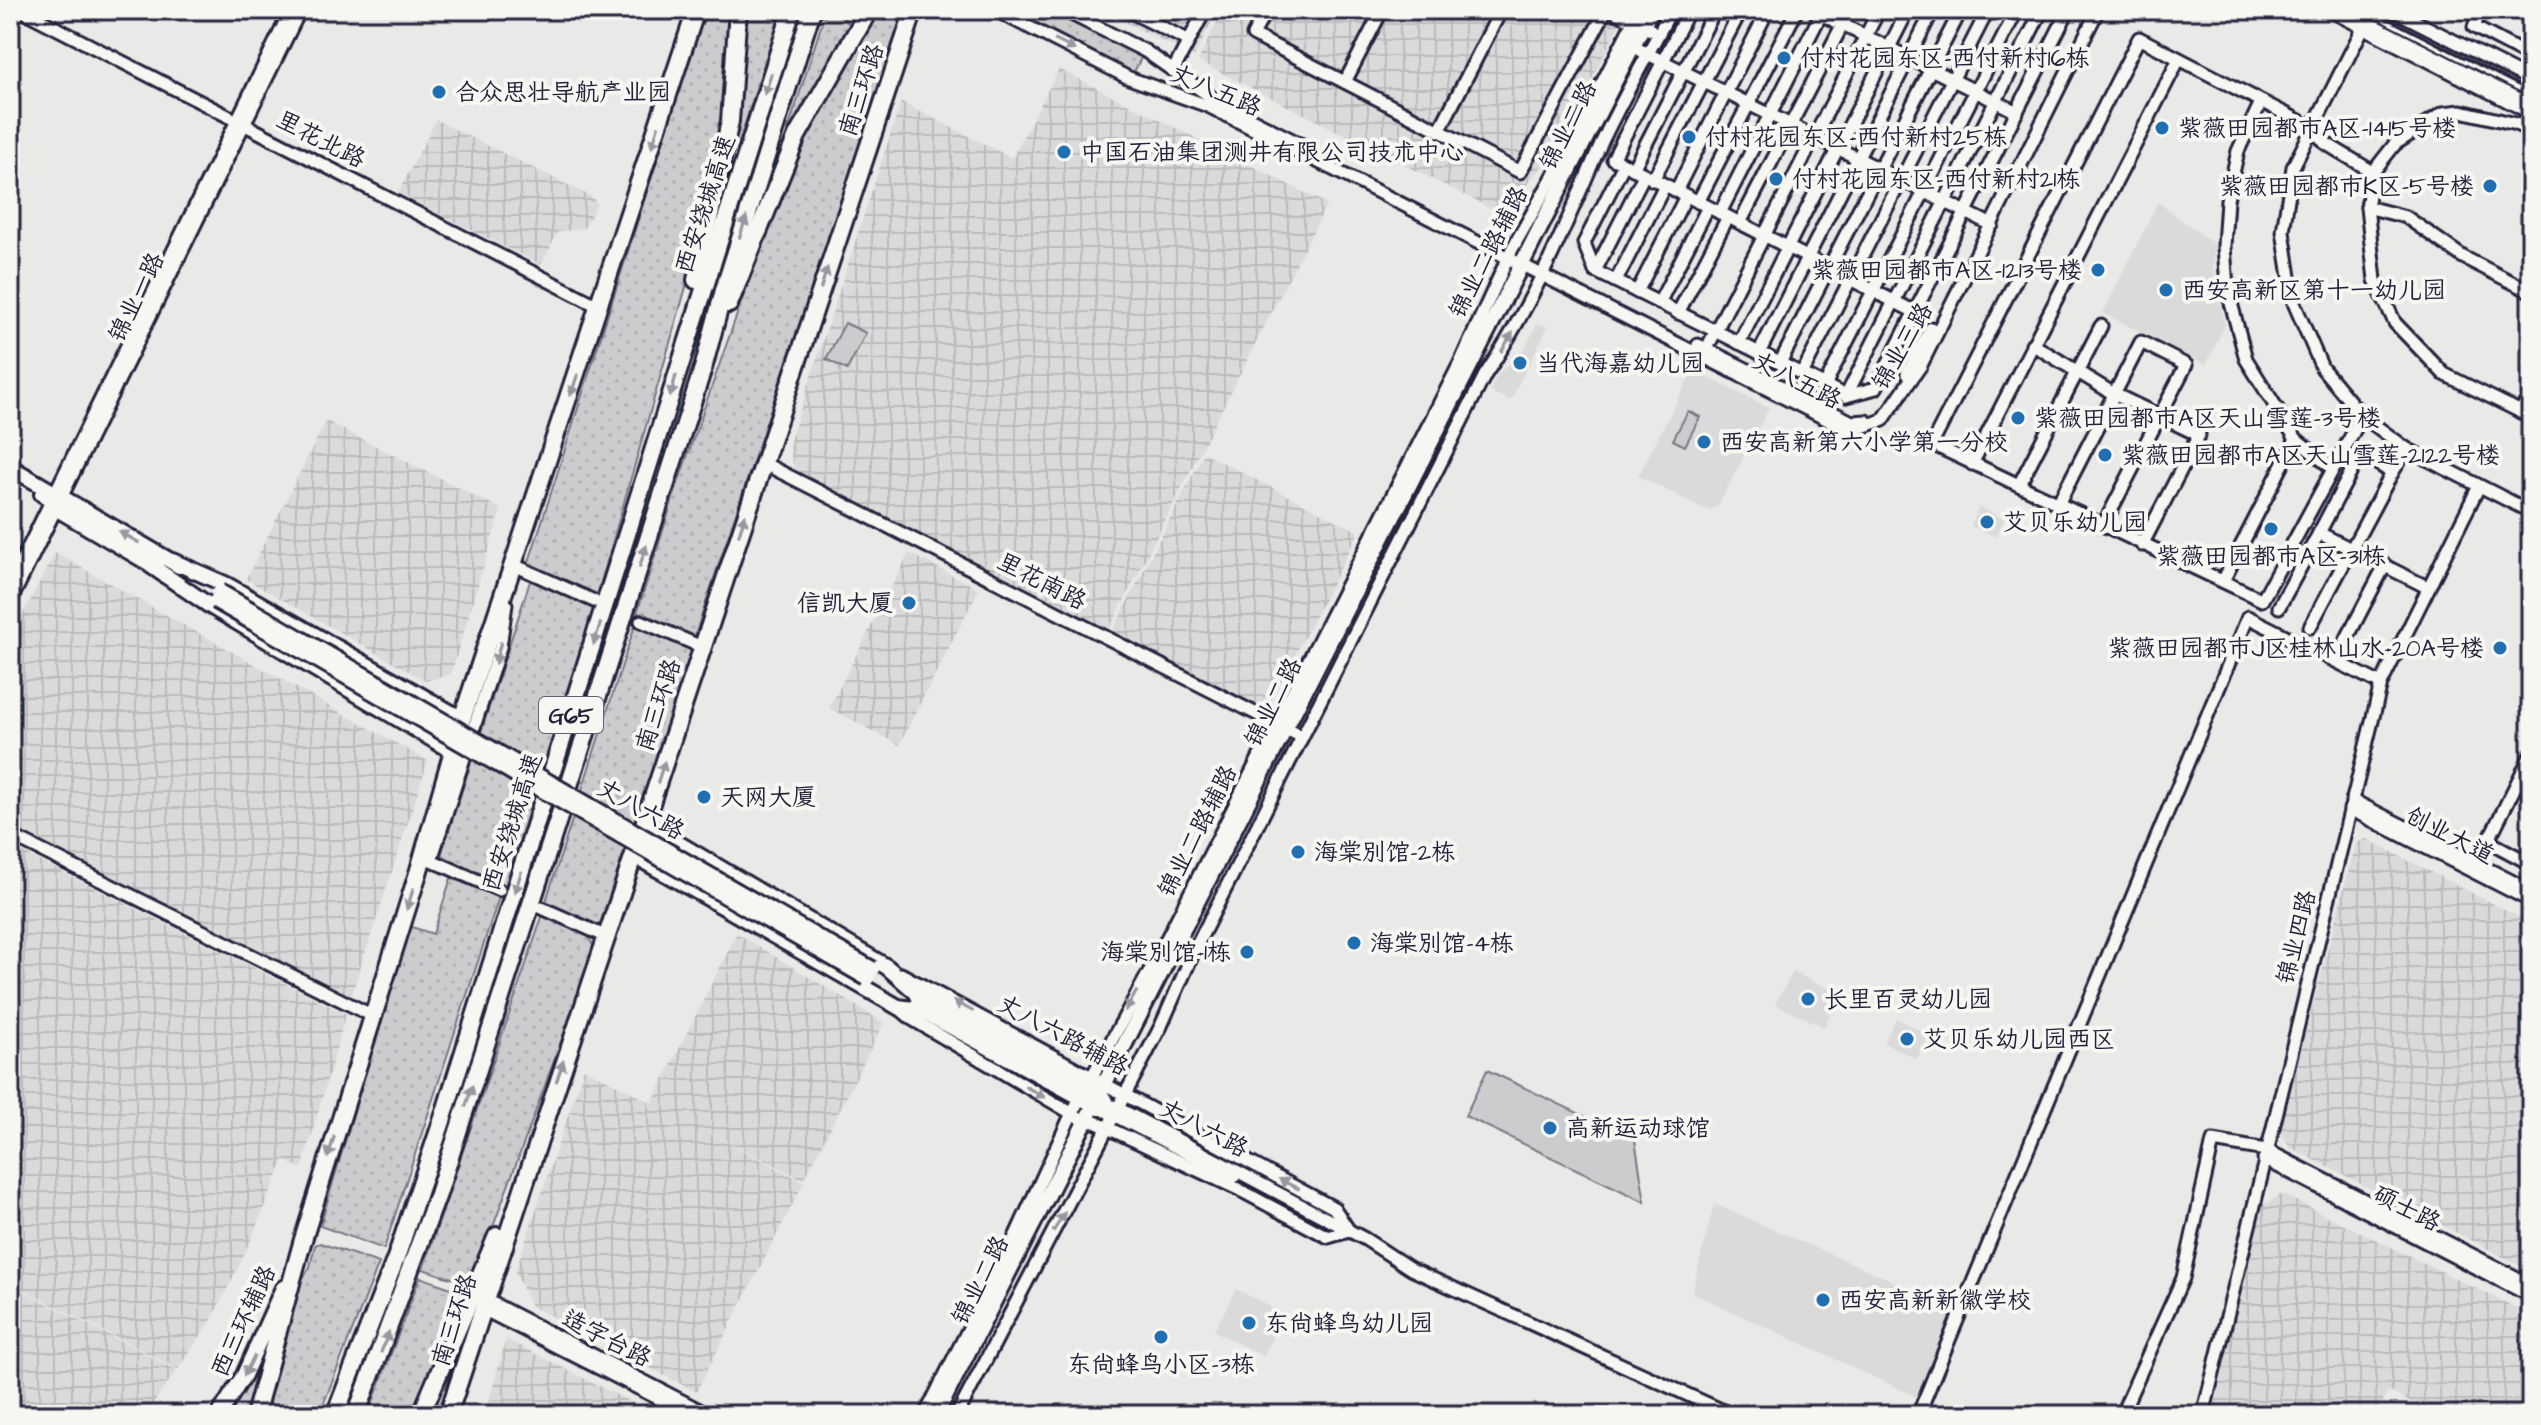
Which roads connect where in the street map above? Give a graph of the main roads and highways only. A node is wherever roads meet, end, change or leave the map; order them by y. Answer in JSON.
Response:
{"nodes":[{"id":1,"x":696,"y":10,"type":"edge"},
{"id":2,"x":738,"y":10,"type":"edge"},
{"id":3,"x":792,"y":10,"type":"edge"},
{"id":4,"x":812,"y":10,"type":"edge"},
{"id":5,"x":869,"y":10,"type":"edge"},
{"id":6,"x":914,"y":10,"type":"edge"},
{"id":7,"x":1651,"y":10,"type":"edge"},
{"id":8,"x":1661,"y":10,"type":"edge"},
{"id":9,"x":2352,"y":10,"type":"edge"},
{"id":10,"x":2369,"y":15,"type":"edge"},
{"id":11,"x":1641,"y":22,"type":"edge"},
{"id":12,"x":2531,"y":91,"type":"edge"},
{"id":13,"x":2531,"y":101,"type":"edge"},
{"id":14,"x":1527,"y":263,"type":"junction"},
{"id":15,"x":681,"y":359,"type":"junction"},
{"id":16,"x":704,"y":365,"type":"junction"},
{"id":17,"x":10,"y":467,"type":"edge"},
{"id":18,"x":10,"y":475,"type":"edge"},
{"id":19,"x":57,"y":501,"type":"junction"},
{"id":20,"x":172,"y":561,"type":"junction"},
{"id":21,"x":150,"y":565,"type":"junction"},
{"id":22,"x":218,"y":596,"type":"junction"},
{"id":23,"x":462,"y":719,"type":"junction"},
{"id":24,"x":452,"y":751,"type":"junction"},
{"id":25,"x":644,"y":823,"type":"junction"},
{"id":26,"x":633,"y":855,"type":"junction"},
{"id":27,"x":875,"y":971,"type":"junction"},
{"id":28,"x":923,"y":1005,"type":"junction"},
{"id":29,"x":1100,"y":1103,"type":"junction"},
{"id":30,"x":535,"y":1145,"type":"junction"},
{"id":31,"x":302,"y":1243,"type":"junction"},
{"id":32,"x":219,"y":1415,"type":"edge"},
{"id":33,"x":255,"y":1415,"type":"edge"},
{"id":34,"x":335,"y":1415,"type":"edge"},
{"id":35,"x":356,"y":1415,"type":"edge"},
{"id":36,"x":421,"y":1415,"type":"edge"},
{"id":37,"x":448,"y":1415,"type":"edge"},
{"id":38,"x":936,"y":1415,"type":"edge"},
{"id":39,"x":946,"y":1415,"type":"edge"}],
"edges":[{"from":1,"to":23,"type":"highway","one_way":true},
{"from":2,"to":15,"type":"highway"},
{"from":3,"to":15,"type":"highway","name":"西安绕城高速","number":"G65","one_way":true},
{"from":16,"to":4,"type":"highway","name":"西安绕城高速","number":"G65","one_way":true},
{"from":5,"to":16,"type":"highway"},
{"from":25,"to":6,"type":"highway","name":"南三环路","one_way":true},
{"from":7,"to":11,"type":"main road","name":"锦业二路"},
{"from":8,"to":11,"type":"main road","name":"锦业二路"},
{"from":9,"to":10,"type":"main road"},
{"from":10,"to":12,"type":"main road"},
{"from":10,"to":13,"type":"main road"},
{"from":11,"to":14,"type":"main road","name":"锦业二路"},
{"from":11,"to":14,"type":"main road","name":"锦业二路"},
{"from":14,"to":29,"type":"main road","name":"锦业二路"},
{"from":15,"to":34,"type":"highway","name":"西安绕城高速","number":"G65","one_way":true},
{"from":35,"to":16,"type":"highway","name":"西安绕城高速","number":"G65","one_way":true},
{"from":17,"to":19,"type":"main road","name":"丈八六路"},
{"from":18,"to":19,"type":"main road","name":"丈八六路"},
{"from":20,"to":19,"type":"main road","name":"丈八六路","one_way":true},
{"from":19,"to":21,"type":"main road","name":"丈八六路"},
{"from":20,"to":22,"type":"main road","name":"丈八六路"},
{"from":20,"to":23,"type":"main road"},
{"from":21,"to":22,"type":"main road","name":"丈八六路"},
{"from":21,"to":24,"type":"main road"},
{"from":22,"to":27,"type":"main road","name":"丈八六路","bridge":true},
{"from":23,"to":24,"type":"highway"},
{"from":24,"to":31,"type":"highway","one_way":true},
{"from":25,"to":26,"type":"highway","name":"南三环路"},
{"from":25,"to":27,"type":"main road"},
{"from":26,"to":28,"type":"main road"},
{"from":30,"to":26,"type":"highway","name":"南三环路","one_way":true},
{"from":27,"to":28,"type":"main road","name":"丈八六路"},
{"from":28,"to":29,"type":"main road","name":"丈八六路"},
{"from":29,"to":38,"type":"main road","name":"锦业二路"},
{"from":29,"to":39,"type":"main road","name":"锦业二路"},
{"from":30,"to":36,"type":"highway"},
{"from":30,"to":37,"type":"highway","name":"南三环路"},
{"from":31,"to":32,"type":"main road","name":"西三环辅路","one_way":true},
{"from":31,"to":33,"type":"highway"}]}
